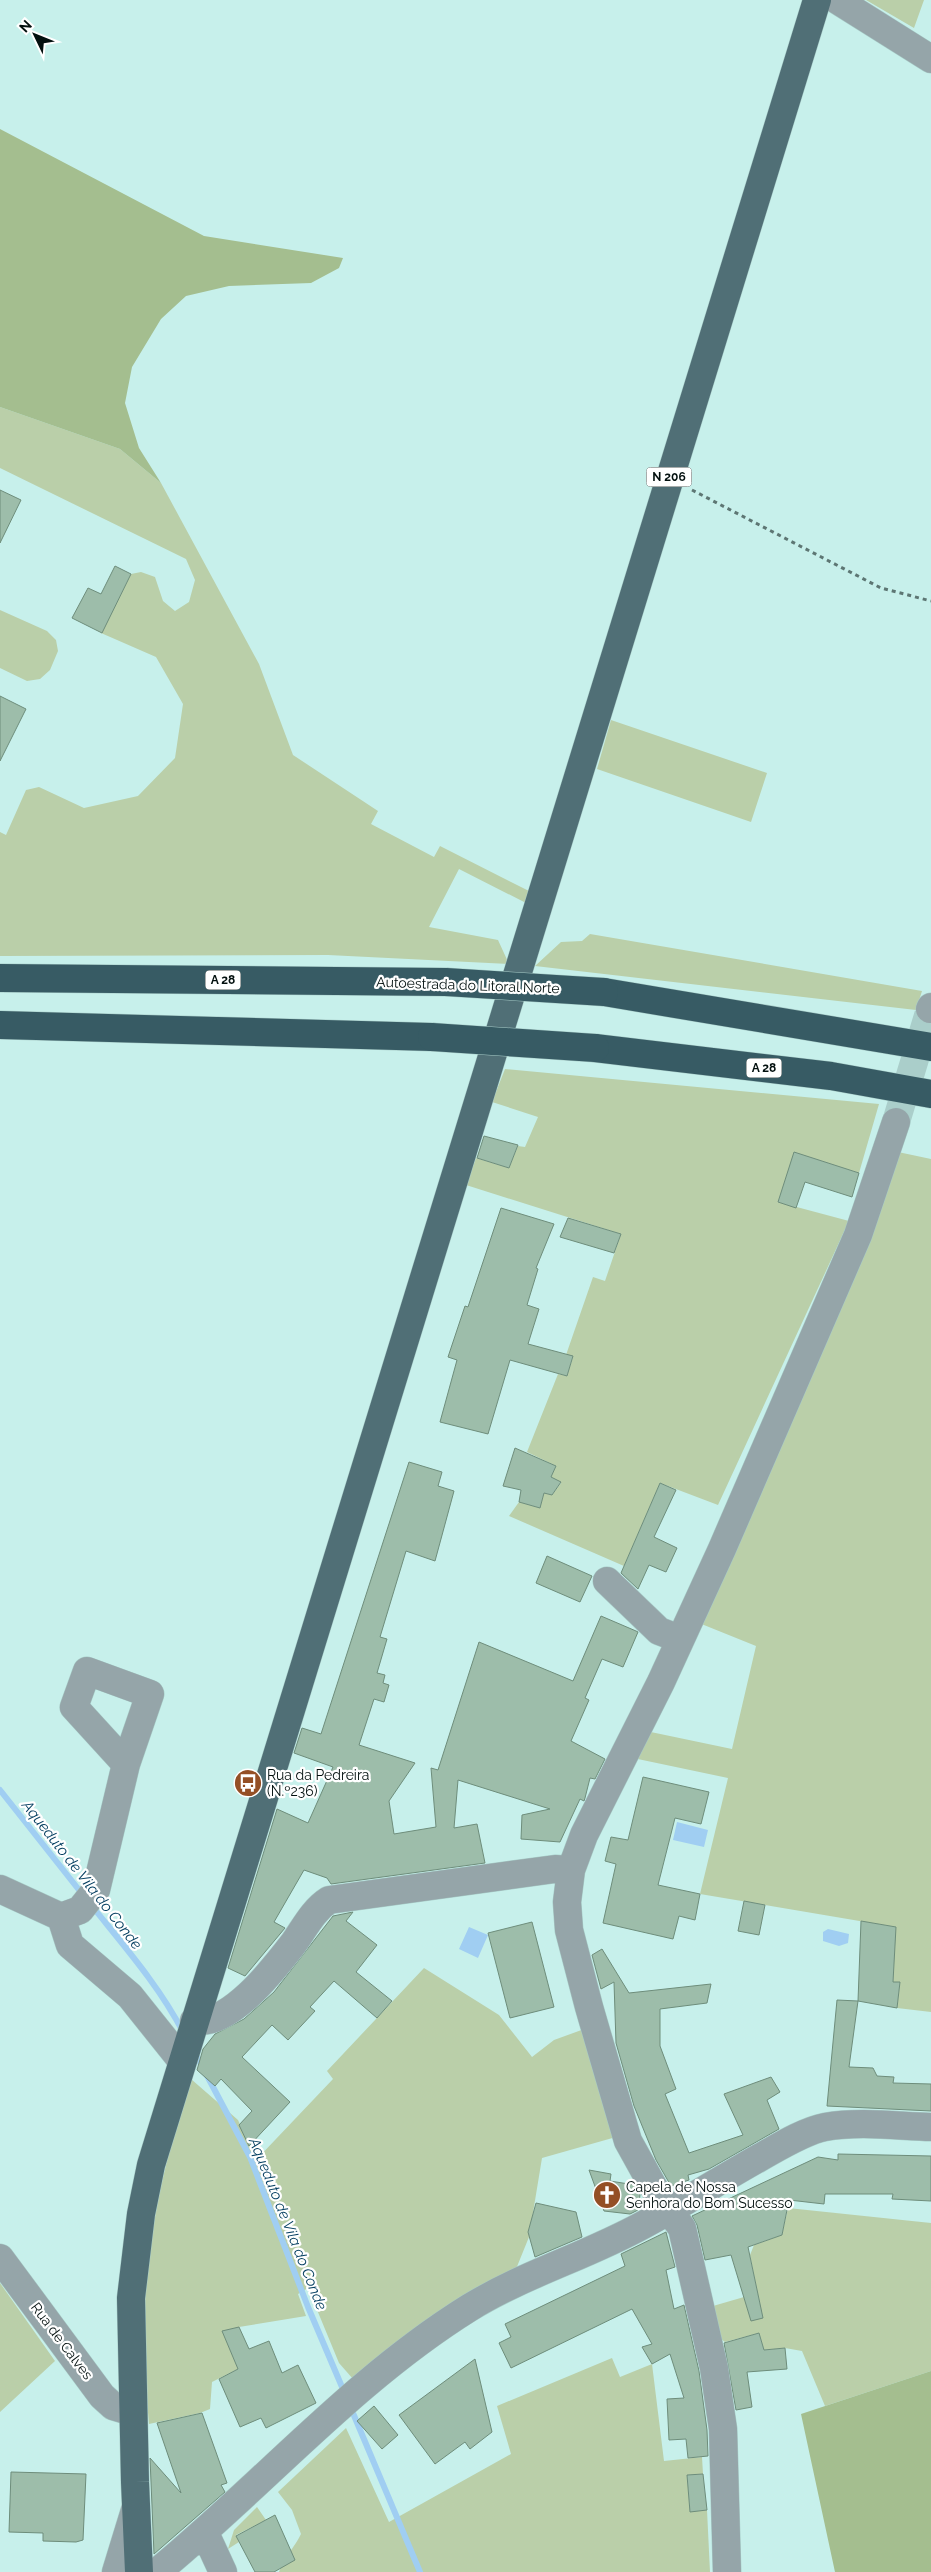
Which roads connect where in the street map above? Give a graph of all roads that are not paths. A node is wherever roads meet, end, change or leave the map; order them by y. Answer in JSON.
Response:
{"nodes":[{"id":1,"x":817,"y":0,"type":"edge"},
{"id":2,"x":837,"y":0,"type":"edge"},
{"id":3,"x":931,"y":59,"type":"edge"},
{"id":4,"x":0,"y":978,"type":"edge"},
{"id":5,"x":0,"y":1025,"type":"edge"},
{"id":6,"x":931,"y":1047,"type":"edge"},
{"id":7,"x":931,"y":1094,"type":"edge"},
{"id":8,"x":896,"y":1122,"type":"tunnel mouth"},
{"id":9,"x":607,"y":1581,"type":"dead end"},
{"id":10,"x":680,"y":1639,"type":"junction"},
{"id":11,"x":126,"y":1764,"type":"dead end"},
{"id":12,"x":571,"y":1870,"type":"junction"},
{"id":13,"x":0,"y":1889,"type":"edge"},
{"id":14,"x":61,"y":1917,"type":"junction"},
{"id":15,"x":194,"y":2021,"type":"junction"},
{"id":16,"x":182,"y":2060,"type":"junction"},
{"id":17,"x":931,"y":2127,"type":"edge"},
{"id":18,"x":668,"y":2210,"type":"junction"},
{"id":19,"x":0,"y":2258,"type":"edge"},
{"id":20,"x":133,"y":2412,"type":"junction"},
{"id":21,"x":136,"y":2506,"type":"junction"},
{"id":22,"x":205,"y":2532,"type":"junction"},
{"id":23,"x":116,"y":2572,"type":"edge"},
{"id":24,"x":140,"y":2572,"type":"edge"},
{"id":25,"x":157,"y":2572,"type":"edge"},
{"id":26,"x":223,"y":2572,"type":"edge"},
{"id":27,"x":727,"y":2572,"type":"edge"}],
"edges":[{"from":1,"to":15,"type":"main road","number":"N 206"},
{"from":2,"to":3,"type":"street"},
{"from":4,"to":6,"type":"highway","name":"Autoestrada do Litoral Norte","number":"A 28","bridge":true},
{"from":5,"to":7,"type":"highway","number":"A 28","bridge":true},
{"from":8,"to":10,"type":"street"},
{"from":9,"to":10,"type":"street"},
{"from":10,"to":12,"type":"street"},
{"from":11,"to":14,"type":"street"},
{"from":12,"to":15,"type":"street"},
{"from":12,"to":18,"type":"street"},
{"from":13,"to":14,"type":"street"},
{"from":14,"to":16,"type":"street"},
{"from":15,"to":16,"type":"main road"},
{"from":16,"to":20,"type":"main road"},
{"from":17,"to":18,"type":"street"},
{"from":18,"to":22,"type":"street"},
{"from":18,"to":27,"type":"street"},
{"from":19,"to":20,"type":"street","name":"Rua de Calves"},
{"from":20,"to":21,"type":"main road"},
{"from":21,"to":23,"type":"street"},
{"from":21,"to":24,"type":"main road"},
{"from":22,"to":25,"type":"street"},
{"from":22,"to":26,"type":"street"}]}
